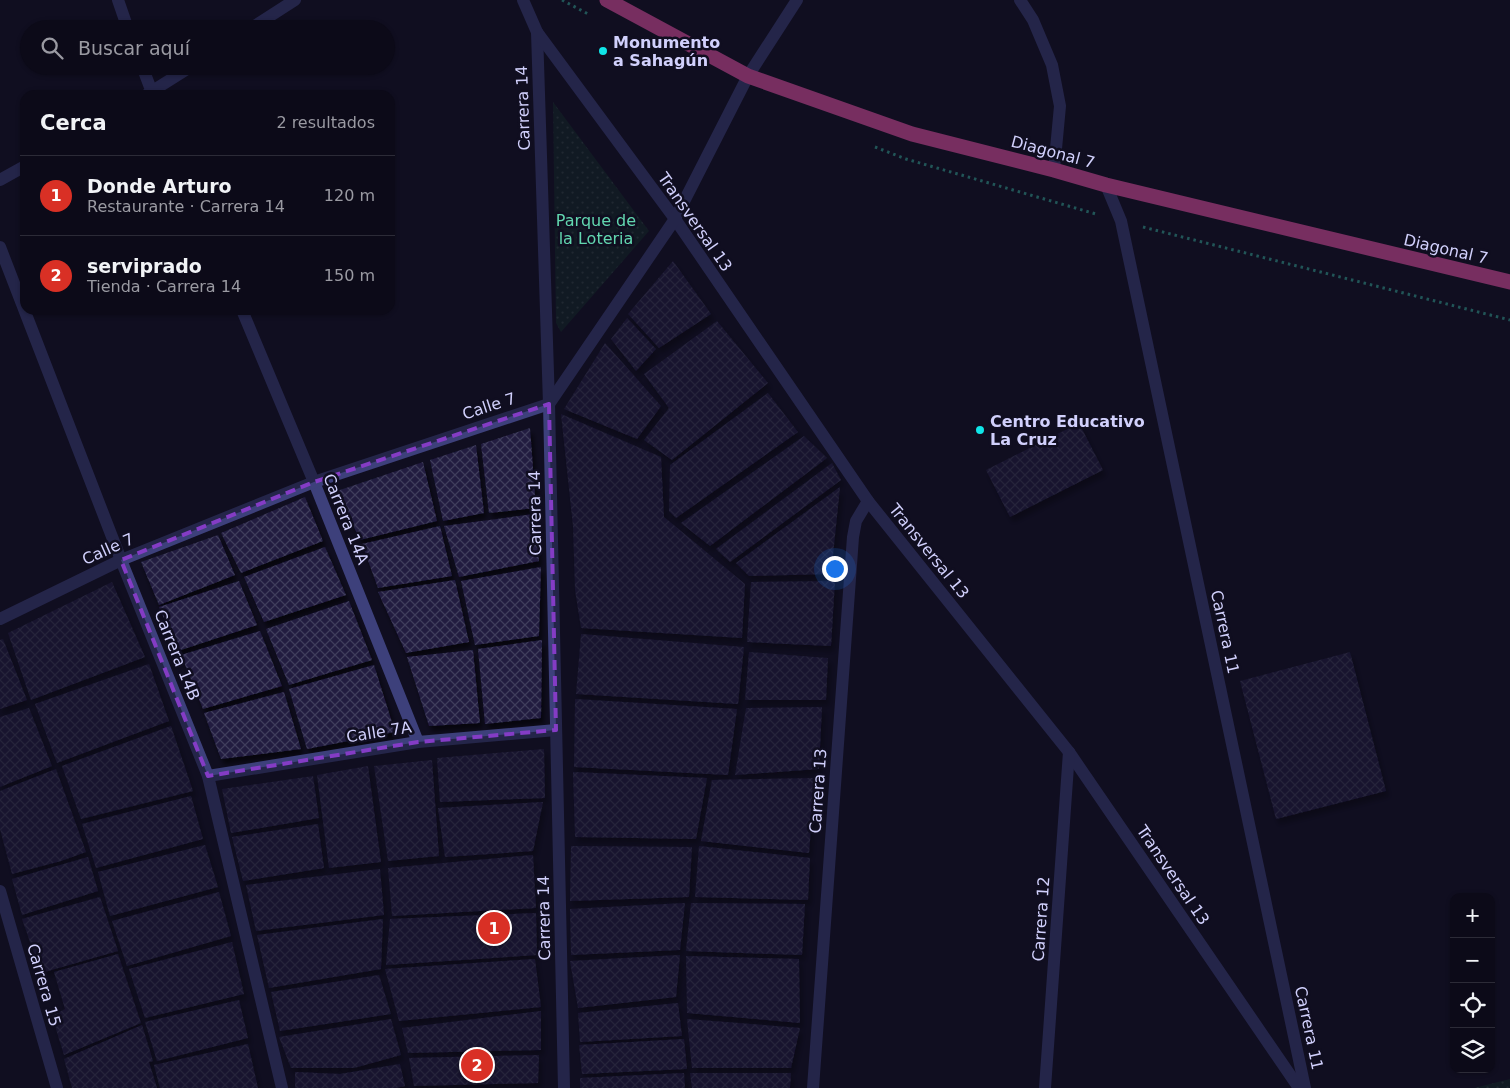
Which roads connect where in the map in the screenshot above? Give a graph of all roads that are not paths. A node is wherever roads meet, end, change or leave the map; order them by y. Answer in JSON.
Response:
{"nodes":[{"id":1,"x":118,"y":0,"type":"edge"},
{"id":2,"x":295,"y":0,"type":"edge"},
{"id":3,"x":523,"y":0,"type":"edge"},
{"id":4,"x":608,"y":0,"type":"edge"},
{"id":5,"x":797,"y":0,"type":"edge"},
{"id":6,"x":1020,"y":0,"type":"edge"},
{"id":7,"x":125,"y":20,"type":"edge"},
{"id":8,"x":264,"y":20,"type":"edge"},
{"id":9,"x":537,"y":32,"type":"junction"},
{"id":10,"x":145,"y":75,"type":"edge"},
{"id":11,"x":178,"y":75,"type":"edge"},
{"id":12,"x":748,"y":76,"type":"junction"},
{"id":13,"x":149,"y":90,"type":"edge"},
{"id":14,"x":156,"y":90,"type":"edge"},
{"id":15,"x":20,"y":169,"type":"edge"},
{"id":16,"x":1054,"y":170,"type":"junction"},
{"id":17,"x":0,"y":180,"type":"edge"},
{"id":18,"x":1106,"y":185,"type":"junction"},
{"id":19,"x":675,"y":219,"type":"junction"},
{"id":20,"x":0,"y":247,"type":"edge"},
{"id":21,"x":1510,"y":282,"type":"edge"},
{"id":22,"x":20,"y":299,"type":"edge"},
{"id":23,"x":26,"y":315,"type":"edge"},
{"id":24,"x":244,"y":315,"type":"edge"},
{"id":25,"x":549,"y":404,"type":"junction"},
{"id":26,"x":314,"y":482,"type":"junction"},
{"id":27,"x":868,"y":501,"type":"junction"},
{"id":28,"x":121,"y":560,"type":"junction"},
{"id":29,"x":0,"y":619,"type":"edge"},
{"id":30,"x":556,"y":730,"type":"junction"},
{"id":31,"x":418,"y":742,"type":"junction"},
{"id":32,"x":1069,"y":752,"type":"junction"},
{"id":33,"x":208,"y":776,"type":"junction"},
{"id":34,"x":0,"y":892,"type":"edge"},
{"id":35,"x":57,"y":1088,"type":"edge"},
{"id":36,"x":282,"y":1088,"type":"edge"},
{"id":37,"x":564,"y":1088,"type":"edge"},
{"id":38,"x":813,"y":1088,"type":"edge"},
{"id":39,"x":1045,"y":1088,"type":"edge"},
{"id":40,"x":1299,"y":1088,"type":"edge"},
{"id":41,"x":1305,"y":1088,"type":"edge"}],
"edges":[{"from":1,"to":7,"type":"street"},
{"from":2,"to":8,"type":"street"},
{"from":3,"to":9,"type":"street","name":"Carrera 14"},
{"from":4,"to":12,"type":"highway","name":"Diagonal 7"},
{"from":5,"to":12,"type":"street"},
{"from":6,"to":16,"type":"street"},
{"from":9,"to":19,"type":"street","name":"Transversal 13"},
{"from":9,"to":25,"type":"street","name":"Carrera 14"},
{"from":10,"to":13,"type":"street"},
{"from":11,"to":14,"type":"street"},
{"from":12,"to":16,"type":"highway","name":"Diagonal 7"},
{"from":12,"to":19,"type":"street"},
{"from":15,"to":17,"type":"street"},
{"from":16,"to":18,"type":"highway","name":"Diagonal 7"},
{"from":18,"to":21,"type":"highway","name":"Diagonal 7"},
{"from":18,"to":41,"type":"street","name":"Carrera 11"},
{"from":19,"to":25,"type":"street"},
{"from":19,"to":27,"type":"street","name":"Transversal 13"},
{"from":20,"to":22,"type":"street","name":"Carrera 14B"},
{"from":23,"to":28,"type":"street","name":"Carrera 14B"},
{"from":24,"to":26,"type":"street","name":"Carrera 14A"},
{"from":25,"to":26,"type":"street","name":"Calle 7"},
{"from":25,"to":30,"type":"street","name":"Carrera 14"},
{"from":26,"to":28,"type":"street","name":"Calle 7"},
{"from":26,"to":31,"type":"street","name":"Carrera 14A"},
{"from":27,"to":32,"type":"street","name":"Transversal 13"},
{"from":27,"to":38,"type":"street","name":"Carrera 13"},
{"from":28,"to":29,"type":"street","name":"Calle 7"},
{"from":28,"to":33,"type":"street","name":"Carrera 14B"},
{"from":30,"to":31,"type":"street","name":"Calle 7A"},
{"from":30,"to":37,"type":"street","name":"Carrera 14"},
{"from":31,"to":33,"type":"street","name":"Calle 7A"},
{"from":32,"to":39,"type":"street","name":"Carrera 12"},
{"from":32,"to":40,"type":"street","name":"Transversal 13"},
{"from":33,"to":36,"type":"street","name":"Carrera 14B"},
{"from":34,"to":35,"type":"street","name":"Carrera 15"}]}
